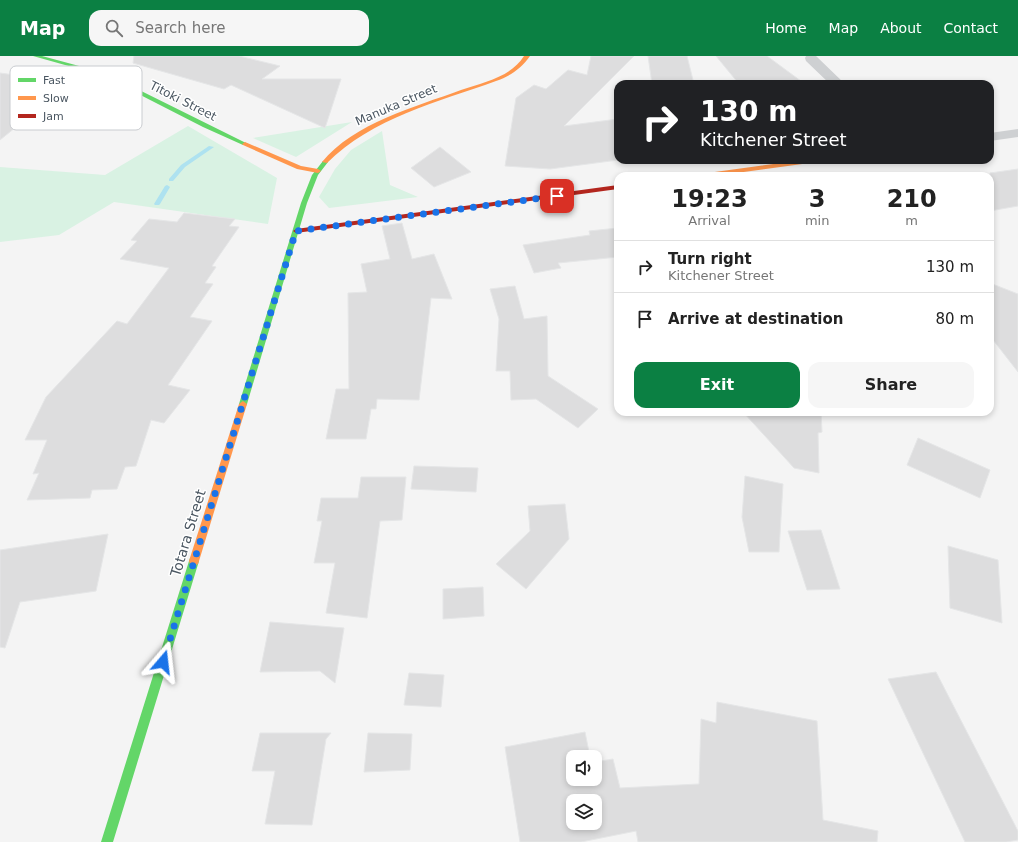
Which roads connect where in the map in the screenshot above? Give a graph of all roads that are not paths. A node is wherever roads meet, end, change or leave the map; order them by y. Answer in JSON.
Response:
{"nodes":[{"id":1,"x":36,"y":56,"type":"edge"},
{"id":2,"x":527,"y":56,"type":"edge"},
{"id":3,"x":811,"y":58,"type":"dead end"},
{"id":4,"x":73,"y":66,"type":"edge"},
{"id":5,"x":834,"y":80,"type":"edge"},
{"id":6,"x":142,"y":94,"type":"edge"},
{"id":7,"x":1018,"y":133,"type":"edge"},
{"id":8,"x":994,"y":136,"type":"edge"},
{"id":9,"x":788,"y":164,"type":"edge"},
{"id":10,"x":318,"y":171,"type":"junction"},
{"id":11,"x":729,"y":172,"type":"edge"},
{"id":12,"x":614,"y":188,"type":"edge"},
{"id":13,"x":296,"y":231,"type":"junction"},
{"id":14,"x":107,"y":842,"type":"edge"}],
"edges":[{"from":1,"to":4,"type":"street","name":"Titoki Street"},
{"from":2,"to":10,"type":"street","name":"Manuka Street"},
{"from":3,"to":5,"type":"street"},
{"from":6,"to":10,"type":"street","name":"Titoki Street"},
{"from":7,"to":8,"type":"street"},
{"from":9,"to":11,"type":"street"},
{"from":10,"to":13,"type":"street","name":"Manuka Street"},
{"from":12,"to":13,"type":"street"},
{"from":13,"to":14,"type":"street","name":"Totara Street"}]}
